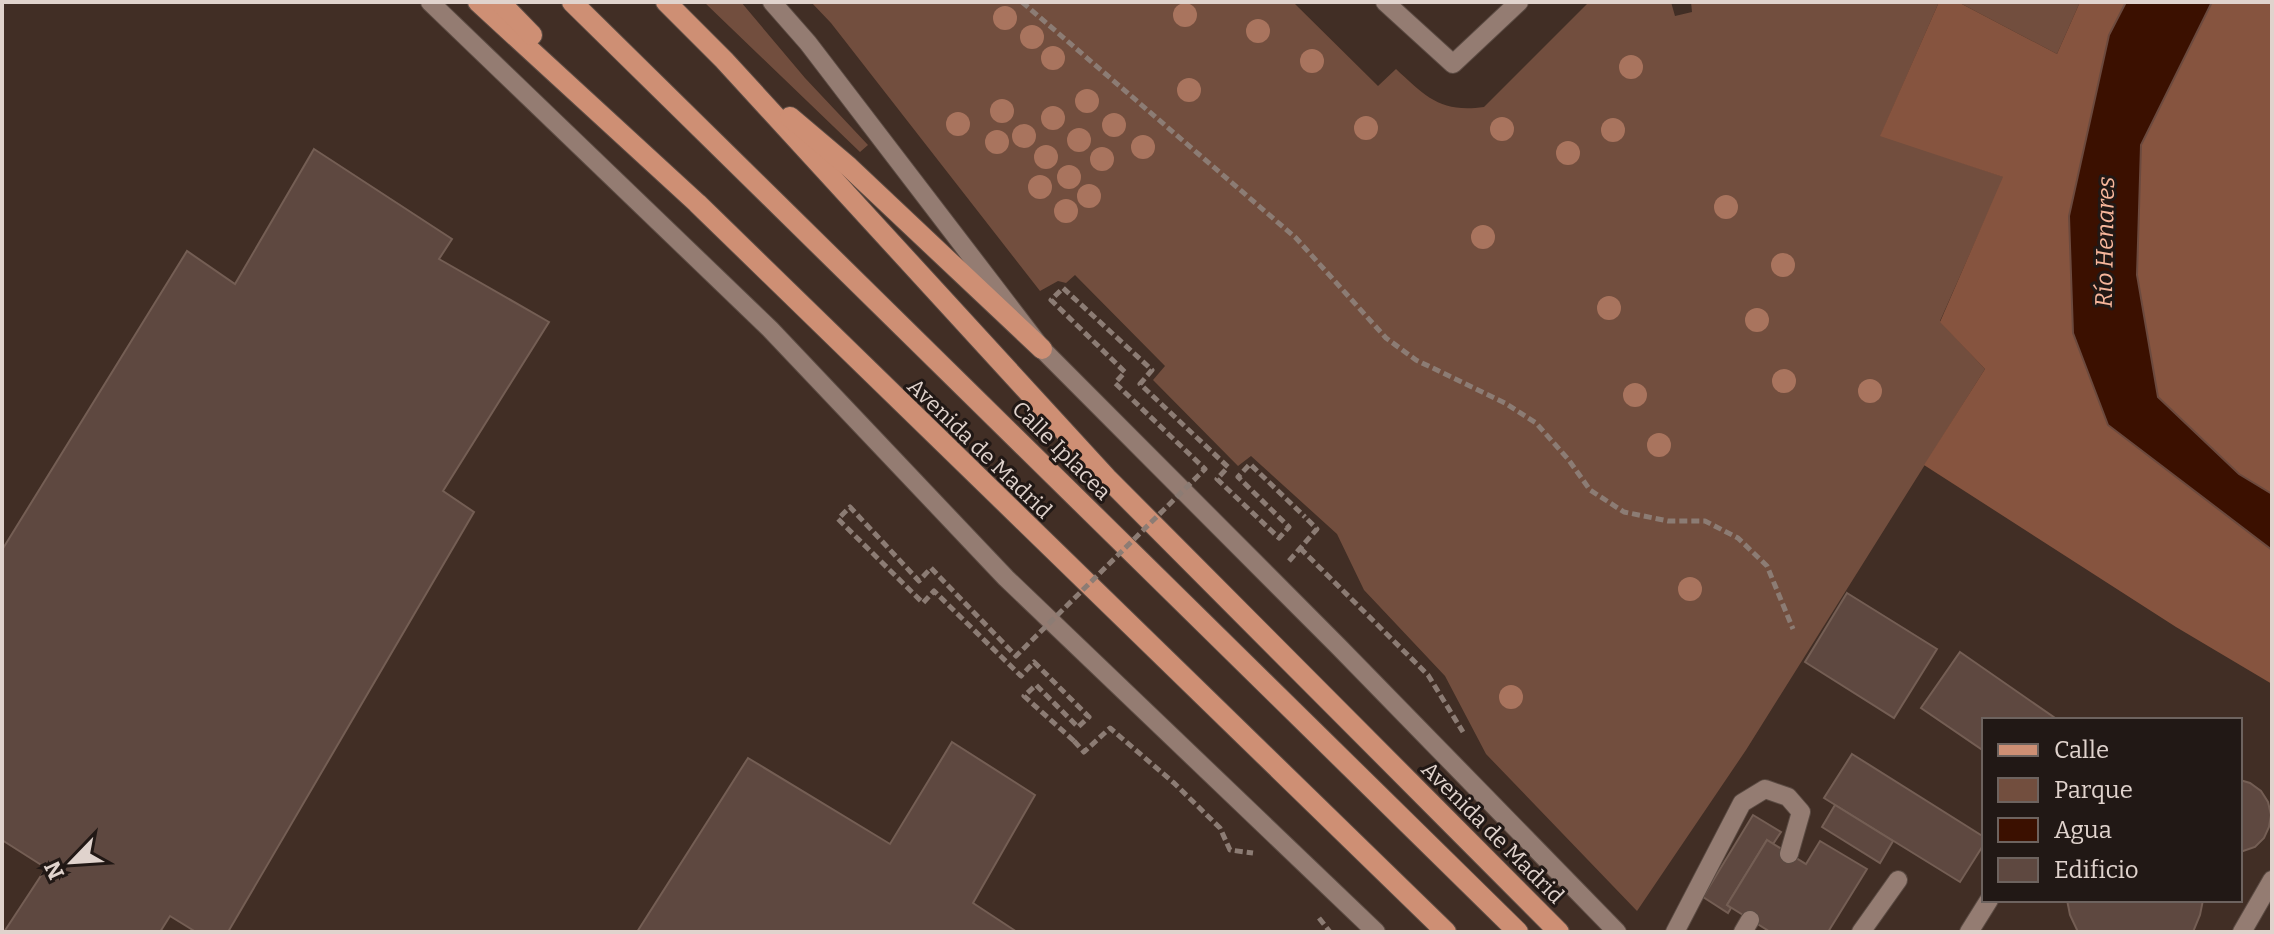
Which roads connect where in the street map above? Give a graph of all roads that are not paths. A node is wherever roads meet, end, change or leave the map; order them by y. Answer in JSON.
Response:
{"nodes":[{"id":1,"x":430,"y":2,"type":"edge"},
{"id":2,"x":478,"y":2,"type":"edge"},
{"id":3,"x":500,"y":2,"type":"edge"},
{"id":4,"x":572,"y":2,"type":"edge"},
{"id":5,"x":666,"y":2,"type":"edge"},
{"id":6,"x":772,"y":2,"type":"edge"},
{"id":7,"x":1385,"y":2,"type":"edge"},
{"id":8,"x":1519,"y":2,"type":"edge"},
{"id":9,"x":724,"y":60,"type":"junction"},
{"id":10,"x":697,"y":203,"type":"junction"},
{"id":11,"x":1042,"y":349,"type":"junction"},
{"id":12,"x":1789,"y":854,"type":"dead end"},
{"id":13,"x":1898,"y":880,"type":"dead end"},
{"id":14,"x":2272,"y":880,"type":"edge"},
{"id":15,"x":1988,"y":902,"type":"edge"},
{"id":16,"x":1678,"y":926,"type":"edge"},
{"id":17,"x":1376,"y":932,"type":"edge"},
{"id":18,"x":1446,"y":932,"type":"edge"},
{"id":19,"x":1518,"y":932,"type":"edge"},
{"id":20,"x":1559,"y":932,"type":"edge"},
{"id":21,"x":1617,"y":932,"type":"edge"},
{"id":22,"x":1696,"y":932,"type":"edge"},
{"id":23,"x":1861,"y":932,"type":"edge"},
{"id":24,"x":1969,"y":932,"type":"edge"},
{"id":25,"x":2242,"y":932,"type":"edge"}],
"edges":[{"from":1,"to":17,"type":"lane"},
{"from":2,"to":10,"type":"main road","name":"Avenida de Madrid"},
{"from":3,"to":10,"type":"main road"},
{"from":4,"to":19,"type":"main road","name":"Calle Iplacea"},
{"from":5,"to":9,"type":"main road","name":"Avenida de Madrid"},
{"from":6,"to":11,"type":"lane"},
{"from":7,"to":8,"type":"lane"},
{"from":9,"to":11,"type":"main road"},
{"from":9,"to":20,"type":"main road","name":"Avenida de Madrid"},
{"from":10,"to":18,"type":"main road","name":"Avenida de Madrid"},
{"from":11,"to":21,"type":"lane"},
{"from":12,"to":16,"type":"lane"},
{"from":13,"to":23,"type":"lane"},
{"from":14,"to":25,"type":"lane"},
{"from":15,"to":24,"type":"lane"},
{"from":16,"to":22,"type":"lane"}]}
